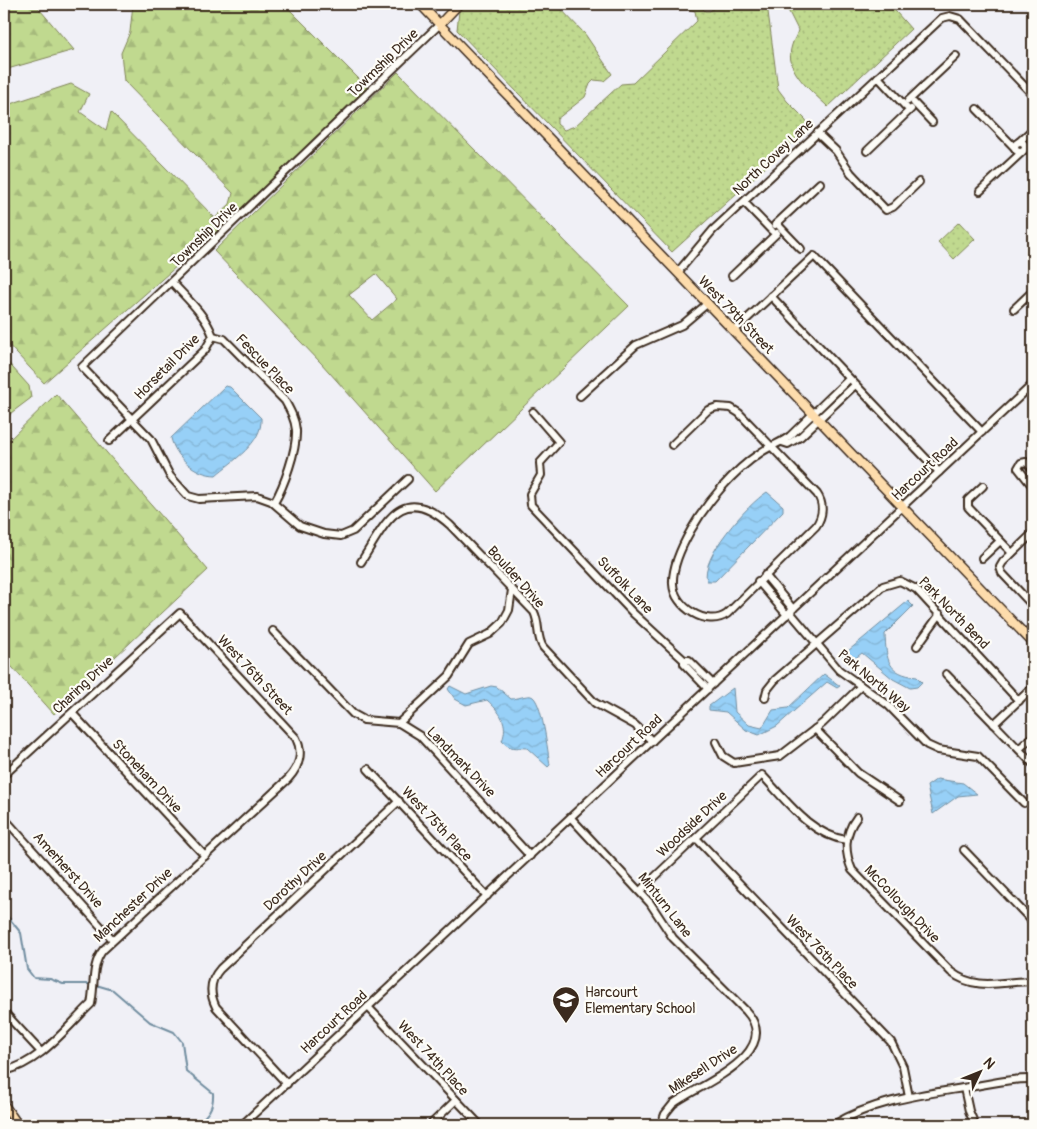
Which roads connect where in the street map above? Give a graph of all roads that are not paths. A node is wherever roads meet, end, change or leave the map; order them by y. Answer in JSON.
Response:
{"nodes":[{"id":1,"x":420,"y":4,"type":"edge"},
{"id":2,"x":459,"y":4,"type":"edge"},
{"id":3,"x":440,"y":24,"type":"junction"},
{"id":4,"x":956,"y":56,"type":"dead end"},
{"id":5,"x":878,"y":77,"type":"junction"},
{"id":6,"x":1033,"y":95,"type":"edge"},
{"id":7,"x":910,"y":105,"type":"junction"},
{"id":8,"x":977,"y":108,"type":"dead end"},
{"id":9,"x":342,"y":119,"type":"joint"},
{"id":10,"x":932,"y":122,"type":"dead end"},
{"id":11,"x":1033,"y":128,"type":"edge"},
{"id":12,"x":817,"y":133,"type":"junction"},
{"id":13,"x":1020,"y":147,"type":"junction"},
{"id":14,"x":867,"y":151,"type":"dead end"},
{"id":15,"x":1033,"y":154,"type":"edge"},
{"id":16,"x":919,"y":182,"type":"dead end"},
{"id":17,"x":820,"y":183,"type":"dead end"},
{"id":18,"x":980,"y":191,"type":"dead end"},
{"id":19,"x":744,"y":202,"type":"junction"},
{"id":20,"x":776,"y":229,"type":"junction"},
{"id":21,"x":801,"y":249,"type":"dead end"},
{"id":22,"x":678,"y":272,"type":"junction"},
{"id":23,"x":732,"y":276,"type":"dead end"},
{"id":24,"x":172,"y":282,"type":"junction"},
{"id":25,"x":1033,"y":291,"type":"edge"},
{"id":26,"x":770,"y":296,"type":"junction"},
{"id":27,"x":708,"y":303,"type":"junction"},
{"id":28,"x":1014,"y":309,"type":"dead end"},
{"id":29,"x":734,"y":331,"type":"junction"},
{"id":30,"x":213,"y":336,"type":"junction"},
{"id":31,"x":849,"y":380,"type":"junction"},
{"id":32,"x":1033,"y":384,"type":"edge"},
{"id":33,"x":855,"y":385,"type":"junction"},
{"id":34,"x":580,"y":396,"type":"dead end"},
{"id":35,"x":533,"y":412,"type":"dead end"},
{"id":36,"x":813,"y":414,"type":"junction"},
{"id":37,"x":132,"y":419,"type":"junction"},
{"id":38,"x":819,"y":420,"type":"junction"},
{"id":39,"x":982,"y":432,"type":"junction"},
{"id":40,"x":109,"y":441,"type":"dead end"},
{"id":41,"x":782,"y":442,"type":"junction"},
{"id":42,"x":672,"y":445,"type":"dead end"},
{"id":43,"x":772,"y":447,"type":"junction"},
{"id":44,"x":1033,"y":469,"type":"edge"},
{"id":45,"x":939,"y":472,"type":"junction"},
{"id":46,"x":408,"y":479,"type":"dead end"},
{"id":47,"x":983,"y":486,"type":"dead end"},
{"id":48,"x":1033,"y":487,"type":"edge"},
{"id":49,"x":274,"y":503,"type":"junction"},
{"id":50,"x":902,"y":506,"type":"junction"},
{"id":51,"x":1033,"y":533,"type":"edge"},
{"id":52,"x":1000,"y":541,"type":"junction"},
{"id":53,"x":1012,"y":554,"type":"junction"},
{"id":54,"x":982,"y":558,"type":"dead end"},
{"id":55,"x":361,"y":562,"type":"dead end"},
{"id":56,"x":764,"y":575,"type":"junction"},
{"id":57,"x":758,"y":581,"type":"junction"},
{"id":58,"x":512,"y":590,"type":"junction"},
{"id":59,"x":1033,"y":606,"type":"edge"},
{"id":60,"x":180,"y":612,"type":"joint"},
{"id":61,"x":790,"y":612,"type":"junction"},
{"id":62,"x":940,"y":614,"type":"junction"},
{"id":63,"x":273,"y":631,"type":"dead end"},
{"id":64,"x":1032,"y":638,"type":"edge"},
{"id":65,"x":816,"y":645,"type":"junction"},
{"id":66,"x":917,"y":646,"type":"dead end"},
{"id":67,"x":946,"y":674,"type":"dead end"},
{"id":68,"x":862,"y":686,"type":"junction"},
{"id":69,"x":710,"y":687,"type":"junction"},
{"id":70,"x":1033,"y":687,"type":"edge"},
{"id":71,"x":765,"y":698,"type":"dead end"},
{"id":72,"x":1019,"y":701,"type":"junction"},
{"id":73,"x":72,"y":713,"type":"junction"},
{"id":74,"x":399,"y":722,"type":"junction"},
{"id":75,"x":994,"y":724,"type":"junction"},
{"id":76,"x":815,"y":729,"type":"junction"},
{"id":77,"x":1033,"y":736,"type":"edge"},
{"id":78,"x":652,"y":741,"type":"junction"},
{"id":79,"x":716,"y":742,"type":"dead end"},
{"id":80,"x":1019,"y":749,"type":"junction"},
{"id":81,"x":300,"y":759,"type":"joint"},
{"id":82,"x":1033,"y":764,"type":"edge"},
{"id":83,"x":368,"y":769,"type":"dead end"},
{"id":84,"x":4,"y":775,"type":"edge"},
{"id":85,"x":399,"y":801,"type":"junction"},
{"id":86,"x":900,"y":801,"type":"dead end"},
{"id":87,"x":1024,"y":803,"type":"dead end"},
{"id":88,"x":857,"y":817,"type":"dead end"},
{"id":89,"x":4,"y":818,"type":"edge"},
{"id":90,"x":571,"y":818,"type":"junction"},
{"id":91,"x":696,"y":838,"type":"junction"},
{"id":92,"x":846,"y":840,"type":"junction"},
{"id":93,"x":964,"y":850,"type":"dead end"},
{"id":94,"x":205,"y":856,"type":"junction"},
{"id":95,"x":530,"y":856,"type":"junction"},
{"id":96,"x":640,"y":891,"type":"junction"},
{"id":97,"x":487,"y":896,"type":"junction"},
{"id":98,"x":1033,"y":922,"type":"edge"},
{"id":99,"x":113,"y":940,"type":"junction"},
{"id":100,"x":1033,"y":981,"type":"edge"},
{"id":101,"x":368,"y":1007,"type":"junction"},
{"id":102,"x":4,"y":1012,"type":"edge"},
{"id":103,"x":755,"y":1033,"type":"joint"},
{"id":104,"x":41,"y":1052,"type":"junction"},
{"id":105,"x":4,"y":1071,"type":"edge"},
{"id":106,"x":1033,"y":1079,"type":"edge"},
{"id":107,"x":287,"y":1084,"type":"junction"},
{"id":108,"x":964,"y":1088,"type":"junction"},
{"id":109,"x":909,"y":1097,"type":"junction"},
{"id":110,"x":456,"y":1100,"type":"junction"},
{"id":111,"x":4,"y":1105,"type":"edge"},
{"id":112,"x":18,"y":1125,"type":"edge"},
{"id":113,"x":242,"y":1125,"type":"edge"},
{"id":114,"x":430,"y":1125,"type":"edge"},
{"id":115,"x":480,"y":1125,"type":"edge"},
{"id":116,"x":661,"y":1125,"type":"edge"},
{"id":117,"x":833,"y":1125,"type":"edge"},
{"id":118,"x":975,"y":1125,"type":"edge"}],
"edges":[{"from":1,"to":3,"type":"main road","name":"West 79th Street"},
{"from":2,"to":3,"type":"main road"},
{"from":3,"to":9,"type":"street","name":"Towmship Drive"},
{"from":3,"to":22,"type":"main road","name":"West 79th Street"},
{"from":4,"to":7,"type":"street"},
{"from":5,"to":6,"type":"street","name":"North Covey Lane"},
{"from":5,"to":7,"type":"street"},
{"from":5,"to":12,"type":"street","name":"North Covey Lane"},
{"from":7,"to":10,"type":"street"},
{"from":7,"to":14,"type":"street"},
{"from":8,"to":13,"type":"street"},
{"from":9,"to":24,"type":"street","name":"Township Drive"},
{"from":11,"to":13,"type":"street"},
{"from":12,"to":16,"type":"street"},
{"from":12,"to":19,"type":"street","name":"North Covey Lane"},
{"from":13,"to":15,"type":"street"},
{"from":13,"to":18,"type":"street"},
{"from":17,"to":20,"type":"street"},
{"from":19,"to":20,"type":"street"},
{"from":19,"to":22,"type":"street","name":"North Covey Lane"},
{"from":20,"to":21,"type":"street"},
{"from":20,"to":23,"type":"street"},
{"from":22,"to":27,"type":"main road","name":"West 79th Street"},
{"from":24,"to":30,"type":"street","name":"Horsetail Drive"},
{"from":24,"to":37,"type":"street","name":"Township Drive"},
{"from":25,"to":28,"type":"street"},
{"from":26,"to":29,"type":"street"},
{"from":26,"to":31,"type":"street"},
{"from":26,"to":39,"type":"street"},
{"from":27,"to":29,"type":"main road","name":"West 79th Street"},
{"from":27,"to":34,"type":"street"},
{"from":29,"to":36,"type":"main road","name":"West 79th Street"},
{"from":30,"to":37,"type":"street","name":"Horsetail Drive"},
{"from":30,"to":49,"type":"street","name":"Fescue Place"},
{"from":31,"to":33,"type":"street"},
{"from":31,"to":36,"type":"street"},
{"from":32,"to":39,"type":"street","name":"Harcourt Road"},
{"from":33,"to":38,"type":"street"},
{"from":33,"to":45,"type":"street"},
{"from":35,"to":69,"type":"street","name":"Suffolk Lane"},
{"from":36,"to":38,"type":"main road","name":"West 79th Street"},
{"from":36,"to":41,"type":"street"},
{"from":37,"to":40,"type":"street","name":"Horsetail Drive"},
{"from":37,"to":49,"type":"street"},
{"from":38,"to":41,"type":"street"},
{"from":38,"to":50,"type":"main road","name":"West 79th Street"},
{"from":39,"to":45,"type":"street","name":"Harcourt Road"},
{"from":41,"to":43,"type":"street"},
{"from":42,"to":43,"type":"street"},
{"from":43,"to":56,"type":"street"},
{"from":43,"to":57,"type":"street"},
{"from":44,"to":48,"type":"street"},
{"from":45,"to":50,"type":"street","name":"Harcourt Road"},
{"from":46,"to":49,"type":"street"},
{"from":47,"to":52,"type":"street"},
{"from":50,"to":61,"type":"street","name":"Harcourt Road"},
{"from":50,"to":64,"type":"main road","name":"West 79th Street"},
{"from":51,"to":53,"type":"street"},
{"from":52,"to":53,"type":"street"},
{"from":52,"to":54,"type":"street"},
{"from":53,"to":59,"type":"street"},
{"from":55,"to":58,"type":"street","name":"Boulder Drive"},
{"from":56,"to":57,"type":"street"},
{"from":56,"to":61,"type":"street"},
{"from":57,"to":61,"type":"street"},
{"from":58,"to":74,"type":"street"},
{"from":58,"to":78,"type":"street","name":"Boulder Drive"},
{"from":60,"to":73,"type":"street","name":"Charing Drive"},
{"from":60,"to":81,"type":"street","name":"West 76th Street"},
{"from":61,"to":65,"type":"street","name":"Park North Way"},
{"from":61,"to":69,"type":"street","name":"Harcourt Road"},
{"from":62,"to":65,"type":"street","name":"Park North Bend"},
{"from":62,"to":66,"type":"street"},
{"from":62,"to":72,"type":"street","name":"Park North Bend"},
{"from":63,"to":74,"type":"street"},
{"from":65,"to":68,"type":"street","name":"Park North Way"},
{"from":65,"to":71,"type":"street","name":"Park North Bend"},
{"from":67,"to":75,"type":"street"},
{"from":68,"to":76,"type":"street"},
{"from":68,"to":87,"type":"street","name":"Park North Way"},
{"from":69,"to":78,"type":"street","name":"Harcourt Road"},
{"from":70,"to":72,"type":"street"},
{"from":72,"to":75,"type":"street"},
{"from":73,"to":84,"type":"street","name":"Charing Drive"},
{"from":73,"to":94,"type":"street","name":"Stoneham Drive"},
{"from":74,"to":95,"type":"street","name":"Landmark Drive"},
{"from":75,"to":80,"type":"street"},
{"from":76,"to":79,"type":"street"},
{"from":76,"to":86,"type":"street"},
{"from":77,"to":80,"type":"street"},
{"from":78,"to":90,"type":"street","name":"Harcourt Road"},
{"from":80,"to":82,"type":"street"},
{"from":81,"to":94,"type":"street","name":"Manchester Drive"},
{"from":83,"to":85,"type":"street","name":"West 75th Place"},
{"from":85,"to":97,"type":"street","name":"West 75th Place"},
{"from":85,"to":107,"type":"street","name":"Dorothy Drive"},
{"from":88,"to":92,"type":"street"},
{"from":89,"to":99,"type":"street","name":"Amerherst Drive"},
{"from":90,"to":95,"type":"street","name":"Harcourt Road"},
{"from":90,"to":96,"type":"street","name":"Minturn Lane"},
{"from":91,"to":92,"type":"street","name":"Woodside Drive"},
{"from":91,"to":96,"type":"street","name":"Woodside Drive"},
{"from":91,"to":109,"type":"street","name":"West 76th Place"},
{"from":92,"to":100,"type":"street","name":"McCollough Drive"},
{"from":93,"to":98,"type":"street"},
{"from":94,"to":99,"type":"street","name":"Manchester Drive"},
{"from":95,"to":97,"type":"street","name":"Harcourt Road"},
{"from":96,"to":103,"type":"street","name":"Minturn Lane"},
{"from":97,"to":101,"type":"street","name":"Harcourt Road"},
{"from":99,"to":104,"type":"street","name":"Manchester Drive"},
{"from":101,"to":107,"type":"street","name":"Harcourt Road"},
{"from":101,"to":110,"type":"street","name":"West 74th Place"},
{"from":102,"to":104,"type":"street"},
{"from":103,"to":116,"type":"street","name":"Mikesell Drive"},
{"from":104,"to":105,"type":"street","name":"Manchester Drive"},
{"from":106,"to":108,"type":"street"},
{"from":107,"to":113,"type":"street","name":"Harcourt Road"},
{"from":108,"to":109,"type":"street"},
{"from":108,"to":118,"type":"street"},
{"from":109,"to":117,"type":"street"},
{"from":110,"to":114,"type":"street"},
{"from":110,"to":115,"type":"street","name":"West 74th Place"},
{"from":111,"to":112,"type":"main road"}]}
